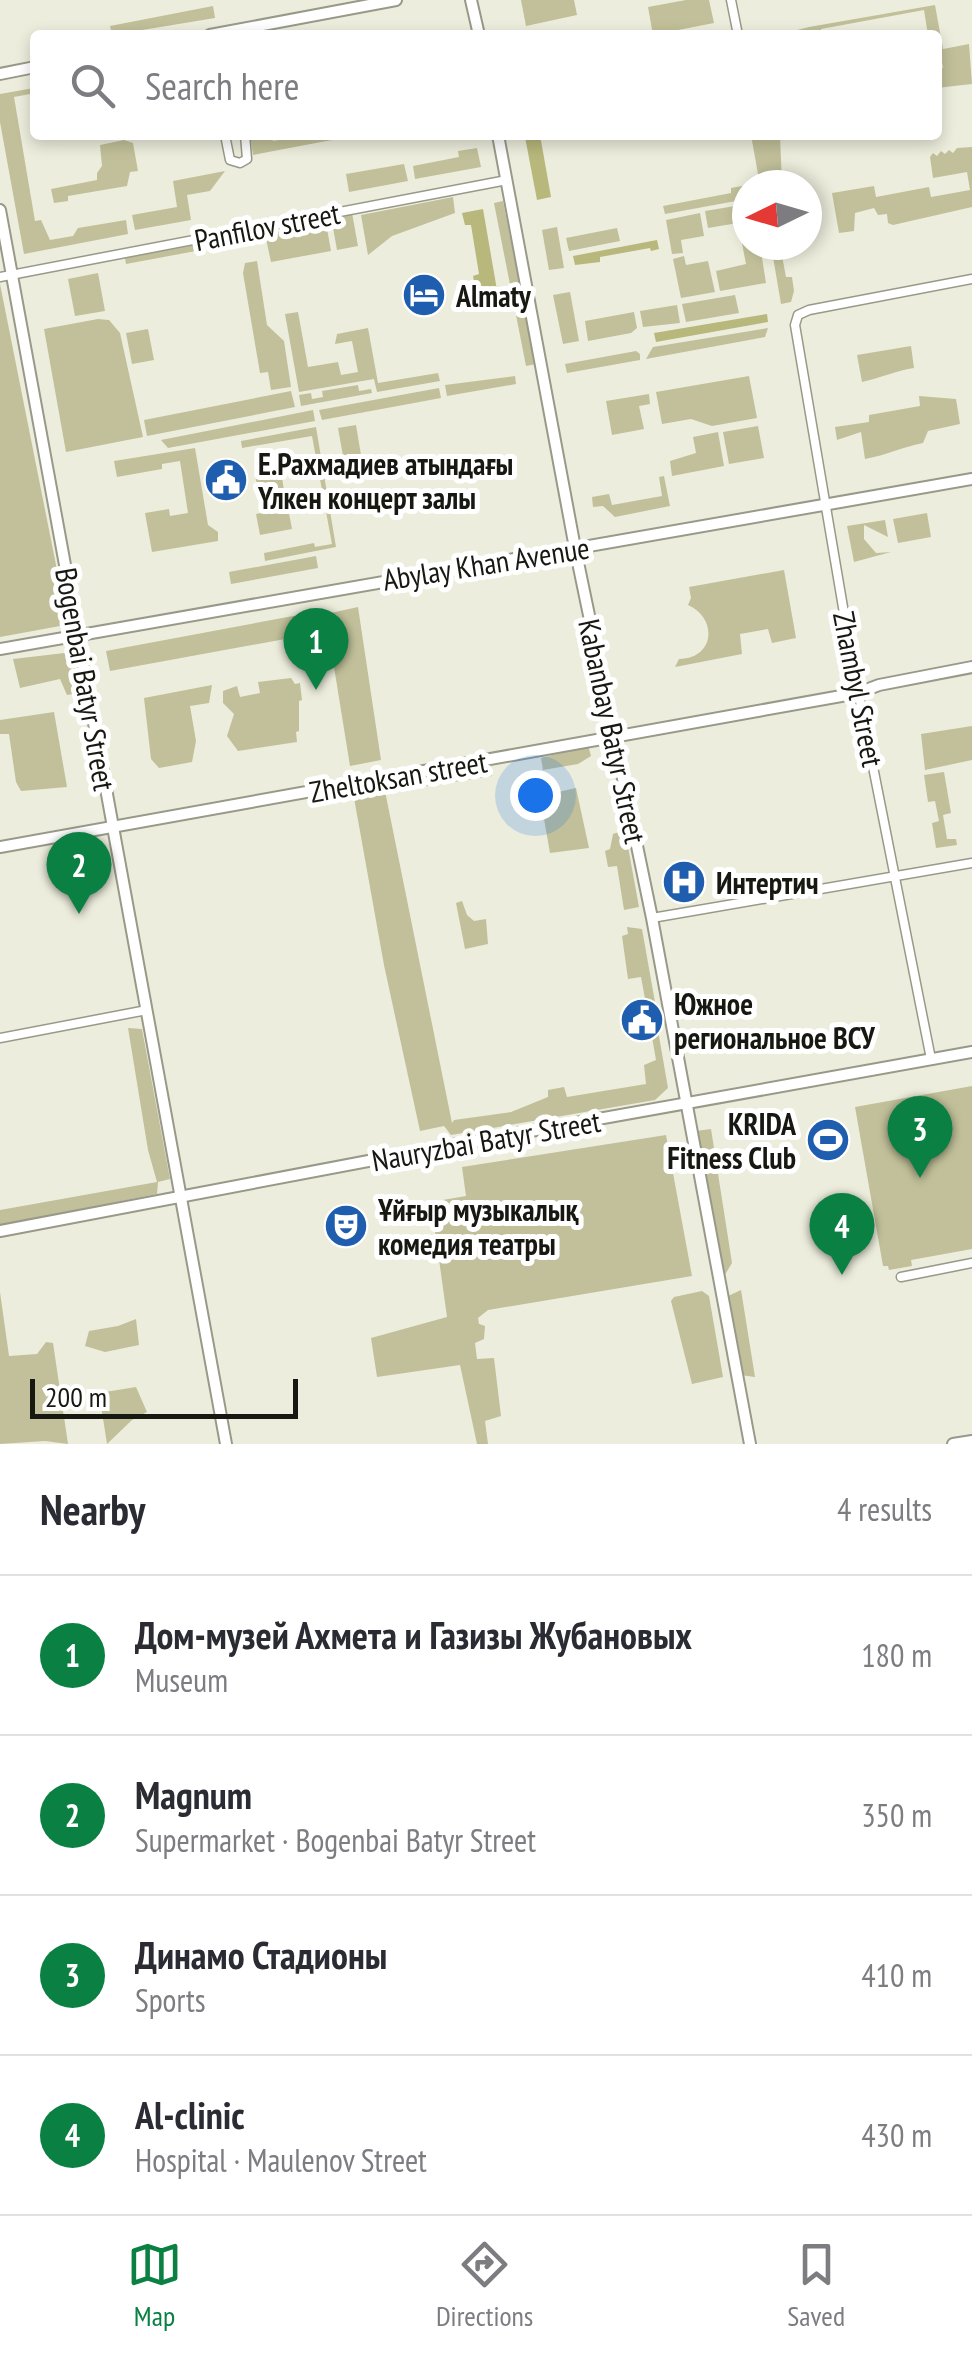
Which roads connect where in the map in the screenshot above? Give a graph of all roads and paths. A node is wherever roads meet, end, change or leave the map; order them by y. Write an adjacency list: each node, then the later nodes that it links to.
1 (396, 0): 4 (street)
2 (471, 0): 5 (street)
3 (731, 0): 6 (street)
4 (246, 30)
5 (478, 30)
6 (737, 30)
7 (30, 68): 8 (street)
8 (0, 74)
9 (226, 140): 10 (street)
10 (246, 140)
11 (499, 140): 12 (street, Kabanbay Batyr Street)
12 (507, 180): 14 (street, Panfilov street); 18 (street, Kabanbay Batyr Street)
13 (0, 210): 14 (street, Bogenbai Batyr Street)
14 (6, 276): 19 (street, Bogenbai Batyr Street)
15 (972, 280): 17 (street, Zhambyl Street)
16 (972, 479): 17 (street, Abylay Khan Avenue)
17 (824, 505): 18 (street, Abylay Khan Avenue); 22 (street, Zhambyl Street)
18 (575, 548): 19 (street, Abylay Khan Avenue); 23 (street, Kabanbay Batyr Street)
19 (78, 635): 20 (street, Abylay Khan Avenue); 24 (street, Bogenbai Batyr Street)
20 (0, 650)
21 (972, 667): 22 (street, Zheltoksan street)
22 (858, 693): 23 (street, Zheltoksan street); 27 (street, Zhambyl Street)
23 (614, 737): 24 (street, Zheltoksan street); 28 (street, Kabanbay Batyr Street)
24 (113, 827): 25 (street, Zheltoksan street); 29 (street, Bogenbai Batyr Street)
25 (0, 847)
26 (972, 863): 27 (street)
27 (896, 876): 28 (street); 32 (street, Zhambyl Street)
28 (652, 918): 33 (street, Kabanbay Batyr Street)
29 (147, 1010): 30 (street); 34 (street, Bogenbai Batyr Street)
30 (0, 1038)
31 (972, 1052): 32 (street, Nauryzbai Batyr Street)
32 (931, 1059): 33 (street, Nauryzbai Batyr Street)
33 (685, 1104): 34 (street, Nauryzbai Batyr Street); 40 (street, Kabanbay Batyr Street)
34 (181, 1197): 35 (street, Nauryzbai Batyr Street); 39 (street, Bogenbai Batyr Street)
35 (0, 1231)
36 (972, 1263): 37 (street)
37 (901, 1277)
38 (972, 1441): 41 (street)
39 (226, 1444)
40 (750, 1444)
41 (953, 1444)

